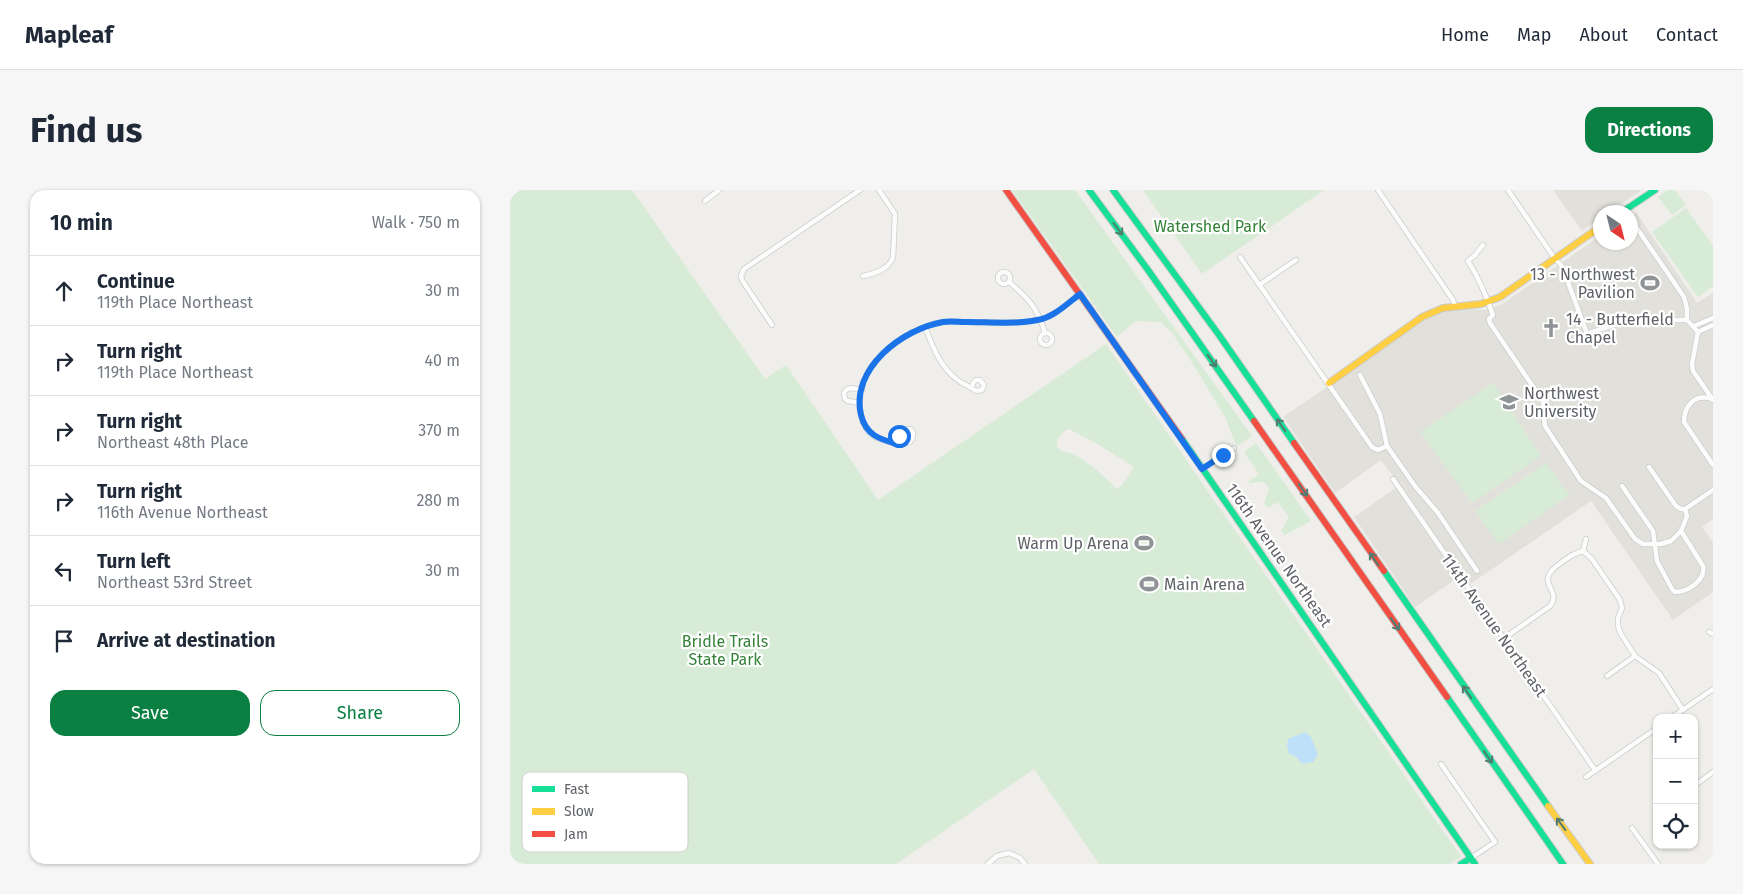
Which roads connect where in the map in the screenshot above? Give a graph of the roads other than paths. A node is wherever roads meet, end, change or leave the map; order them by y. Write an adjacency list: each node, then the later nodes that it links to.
1 (719, 190): 10 (street)
2 (860, 190): 27 (street)
3 (880, 190): 18 (street)
4 (1006, 190): 21 (main road, 116th Avenue Northeast)
5 (1089, 190): 72 (main road, one-way to 72)
6 (1113, 190): 73 (main road, one-way to 6)
7 (1378, 190): 23 (street)
8 (1508, 190): 16 (street)
9 (1655, 190): 11 (main road)
10 (705, 200)
11 (1635, 205)
12 (1638, 230): 26 (street)
13 (1593, 233): 16 (main road)
14 (1483, 245): 22 (street)
15 (1240, 257): 20 (street)
16 (1555, 259): 22 (main road); 26 (street)
17 (1296, 260): 20 (street)
18 (863, 276)
19 (1009, 282): 25 (street)
20 (1259, 285): 34 (street)
21 (1080, 294): 25 (street); 44 (main road, 116th Avenue Northeast)
22 (1488, 302): 23 (main road); 51 (street)
23 (1455, 306): 34 (main road)
24 (1713, 318): 29 (street)
25 (1041, 319): 30 (street); 32 (street)
26 (1687, 320): 29 (street)
27 (772, 325)
28 (1713, 325): 31 (street)
29 (1694, 326): 31 (street)
30 (925, 327): 35 (street); 36 (street)
31 (1698, 332): 37 (street)
32 (1045, 333)
33 (1360, 375): 40 (street)
34 (1328, 383): 40 (street)
35 (972, 387)
36 (862, 390): 38 (street); 38 (street)
37 (1713, 399): 42 (street)
38 (860, 403): 39 (street)
39 (897, 444)
40 (1387, 446): 53 (street)
41 (1234, 448): 44 (street)
42 (1713, 465)
43 (1649, 467): 48 (street)
44 (1202, 469): 67 (main road, 116th Avenue Northeast)
45 (1393, 479): 54 (street, 114th Avenue Northeast)
46 (1622, 486): 51 (street)
47 (1713, 490): 48 (street)
48 (1685, 509): 49 (street)
49 (1681, 531): 51 (street); 51 (street)
50 (1586, 539): 52 (street)
51 (1654, 545)
52 (1583, 551): 54 (street); 55 (street)
53 (1477, 571)
54 (1503, 638): 62 (street, 114th Avenue Northeast)
55 (1635, 656): 56 (street); 58 (street)
56 (1607, 676)
57 (1713, 689): 58 (street)
58 (1683, 710): 59 (street)
59 (1677, 714)
60 (1653, 731): 62 (street)
61 (1441, 764): 67 (street)
62 (1596, 770): 64 (street)
63 (1713, 772): 65 (street)
64 (1586, 777)
65 (1698, 783)
66 (1632, 828): 74 (street)
67 (1471, 858): 70 (main road); 71 (main road, 116th Avenue Northeast)
68 (988, 864): 69 (street)
69 (1024, 864)
70 (1461, 864)
71 (1475, 864)
72 (1564, 864)
73 (1590, 864)
74 (1658, 864)

